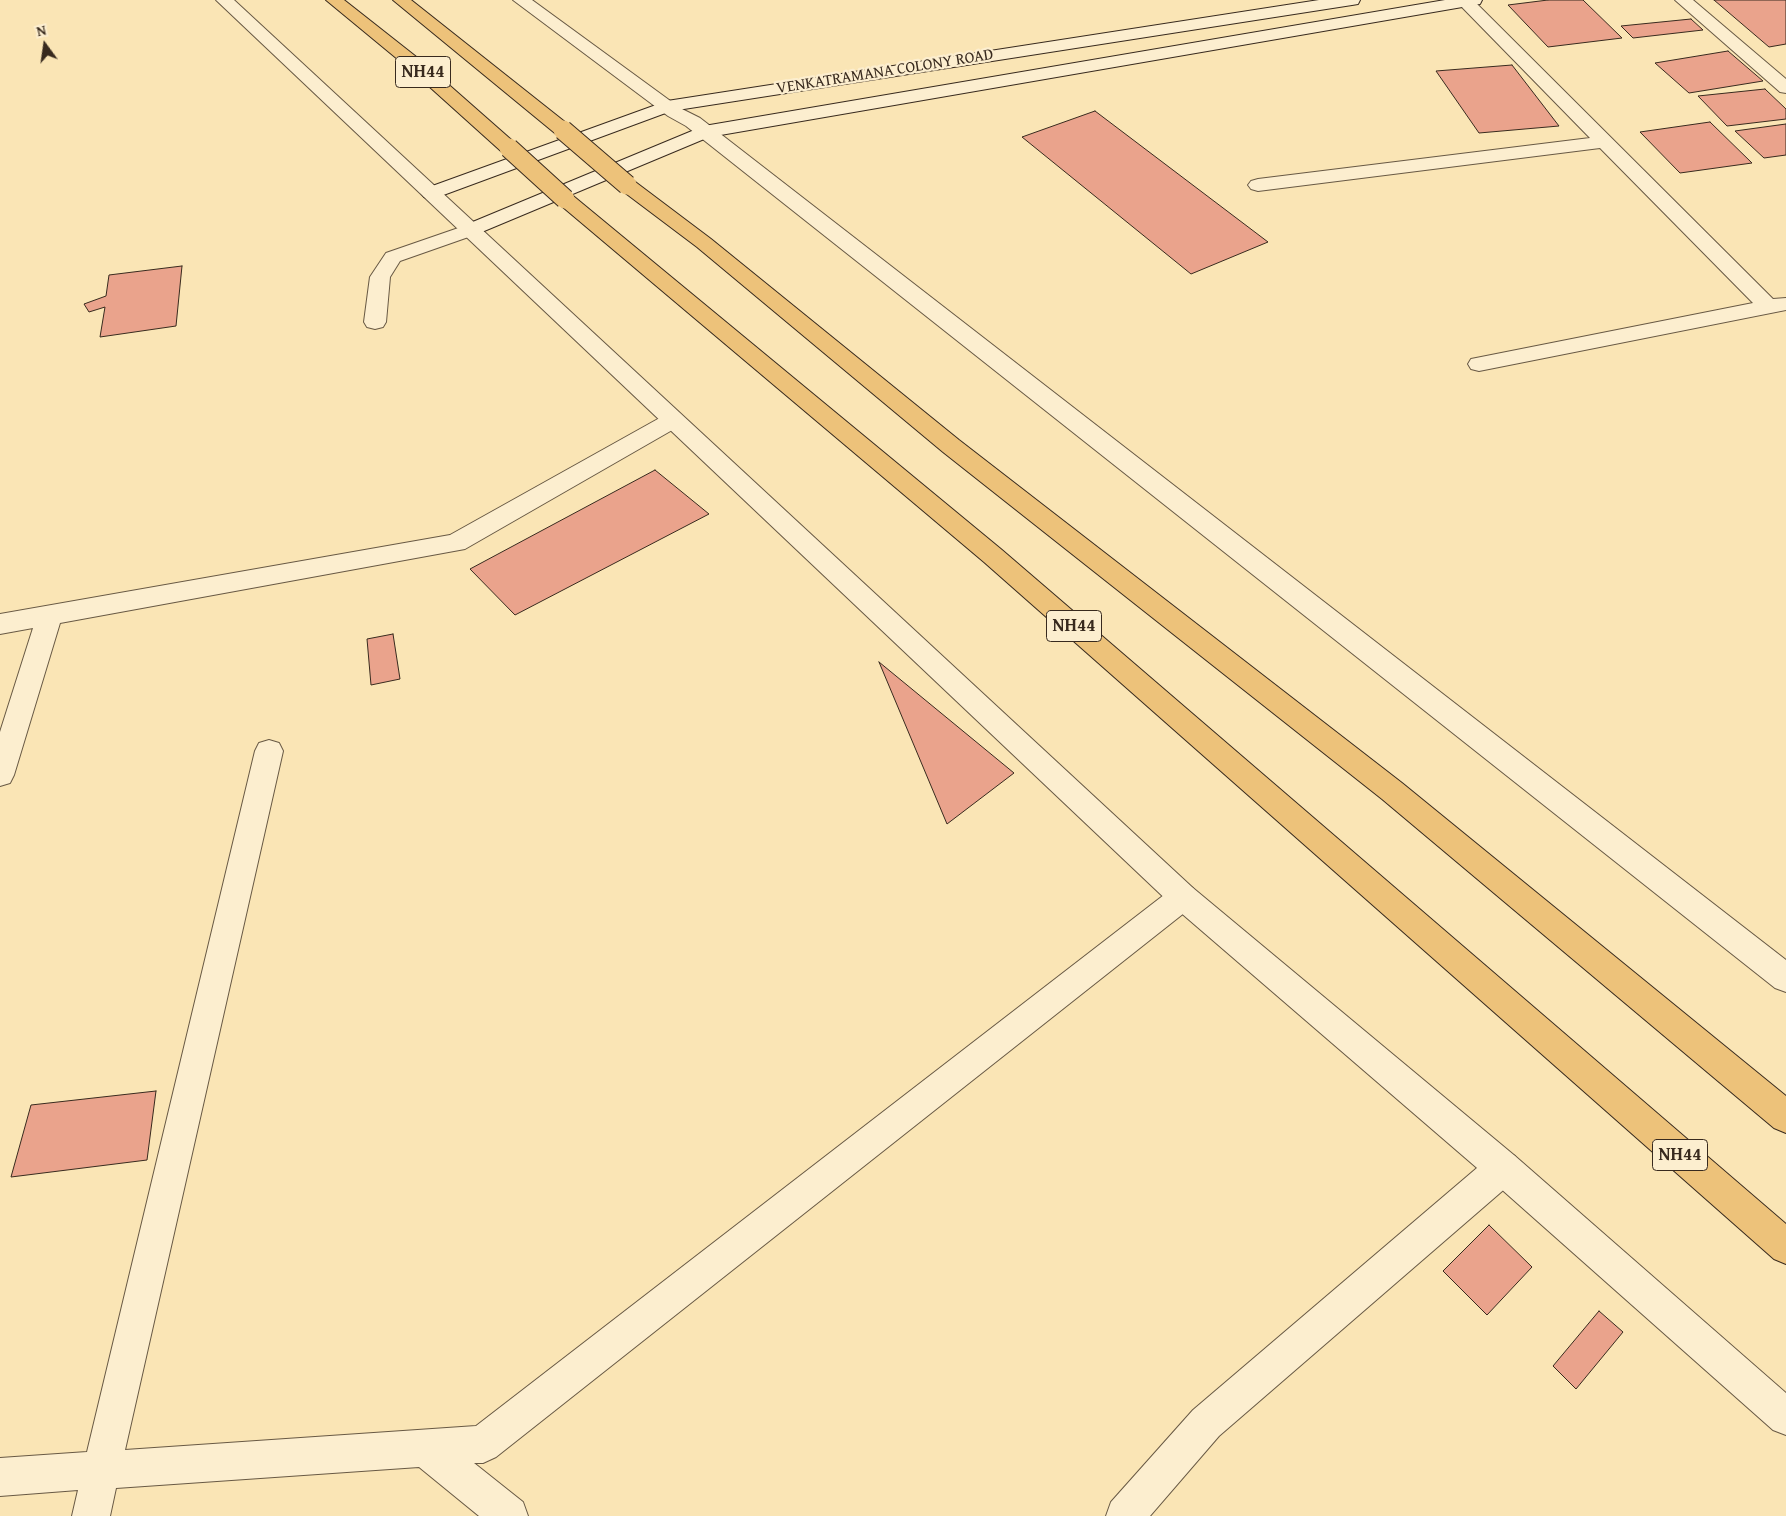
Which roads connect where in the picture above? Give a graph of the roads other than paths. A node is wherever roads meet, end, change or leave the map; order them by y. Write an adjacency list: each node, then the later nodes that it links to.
1 (224, 0): 13 (street)
2 (334, 0): 27 (highway, NH44, bridge)
3 (401, 0): 25 (highway, NH44, bridge)
4 (521, 0): 9 (street)
5 (1352, 0): 9 (street, VENKATRAMANA COLONY ROAD)
6 (1467, 0): 10 (street); 11 (street)
7 (1683, 0): 8 (street)
8 (1786, 88)
9 (667, 106): 10 (street); 13 (street, VENKATRAMANA COLONY ROAD)
10 (704, 132): 14 (street); 24 (street)
11 (1606, 142): 12 (street); 15 (street)
12 (1258, 185)
13 (431, 194): 14 (street)
14 (470, 230): 16 (street); 18 (street)
15 (1776, 304): 17 (street)
16 (375, 322)
17 (1479, 364)
18 (673, 420): 19 (street); 23 (street)
19 (50, 616): 20 (street); 22 (street)
20 (0, 624)
21 (268, 751): 30 (street)
22 (0, 775)
23 (1184, 897): 26 (street); 29 (street)
24 (1786, 978)
25 (1786, 1117)
26 (1503, 1168): 28 (street); 34 (street)
27 (1786, 1247)
28 (1786, 1417)
29 (425, 1448): 30 (street); 33 (street)
30 (101, 1470): 31 (street); 32 (street)
31 (0, 1476)
32 (91, 1516)
33 (510, 1516)
34 (1125, 1516)

